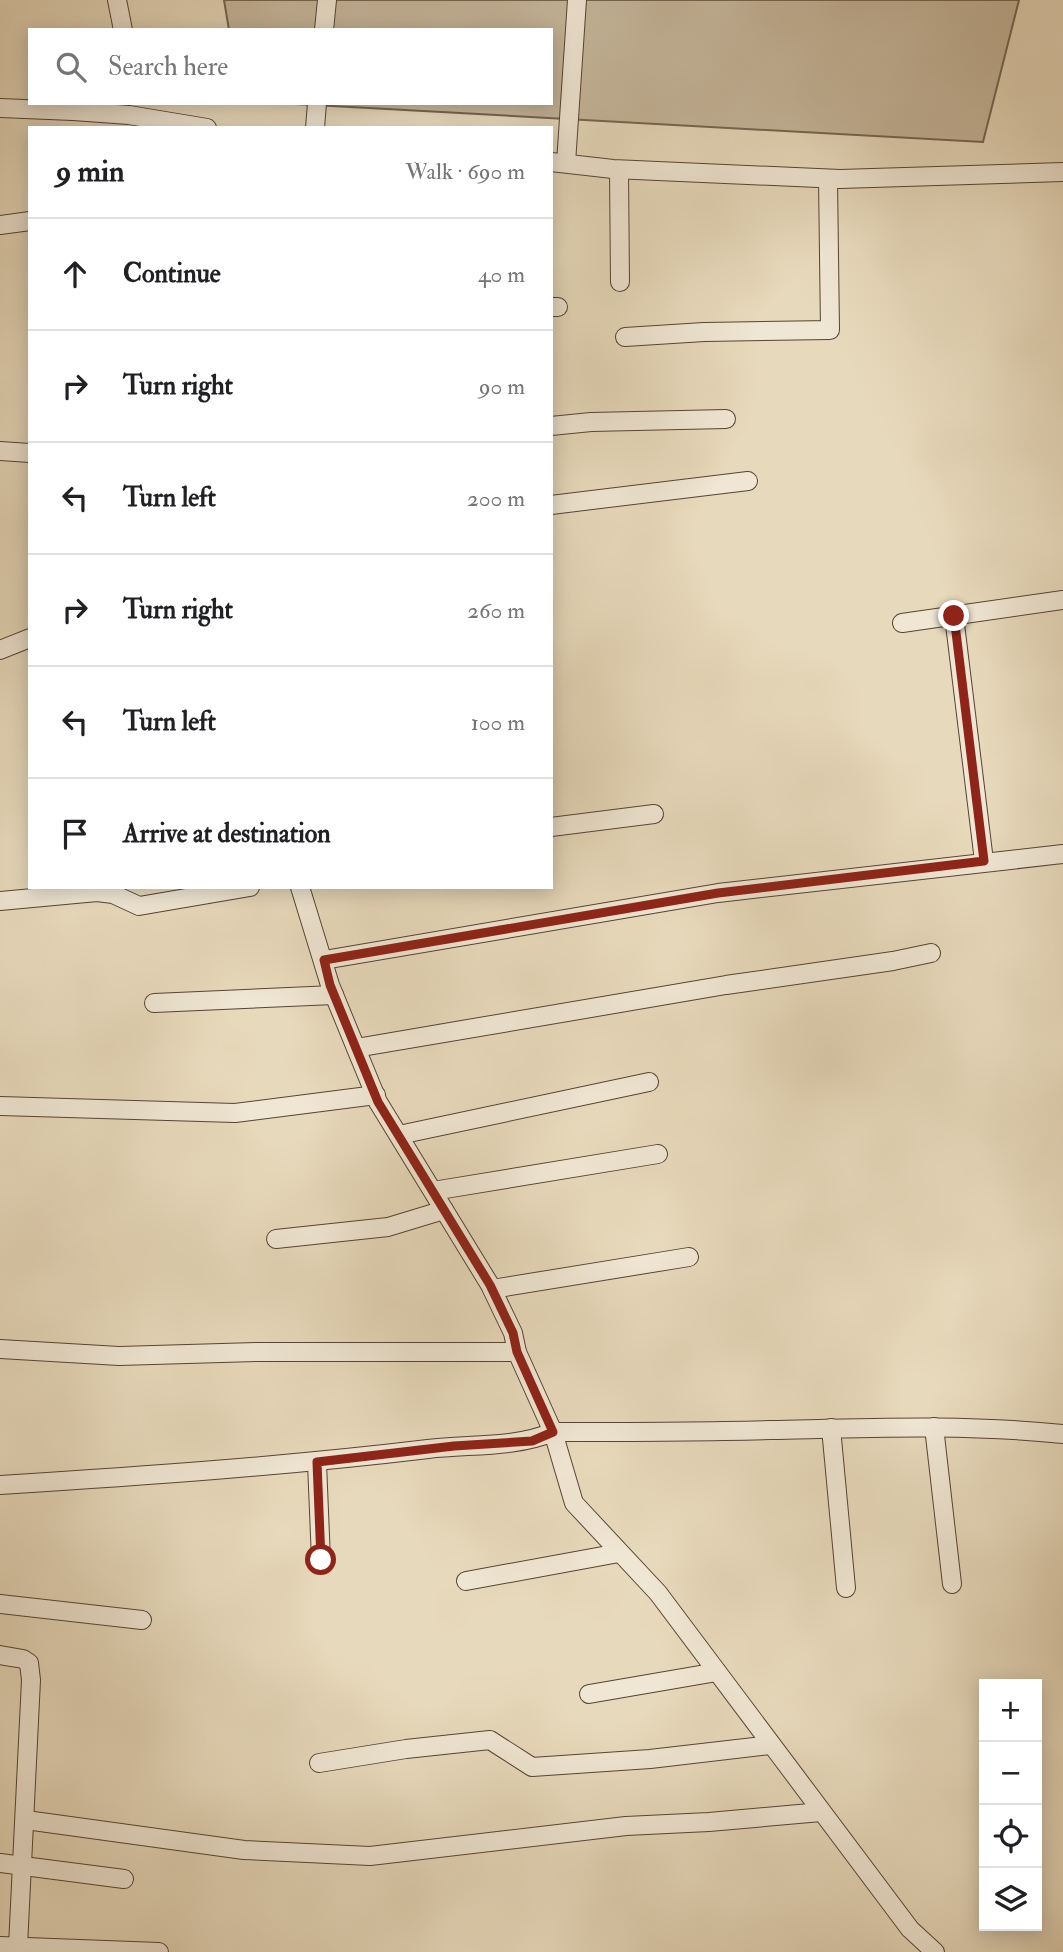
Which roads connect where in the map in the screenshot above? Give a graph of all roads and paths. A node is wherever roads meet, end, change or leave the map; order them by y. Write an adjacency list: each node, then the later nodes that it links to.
1 (117, 0): 4 (street)
2 (327, 0): 5 (street)
3 (577, 0): 11 (street)
4 (123, 28)
5 (324, 28)
6 (317, 105): 10 (street)
7 (0, 108): 8 (street)
8 (128, 115): 9 (street)
9 (195, 126)
10 (315, 126)
11 (558, 162): 12 (street)
12 (619, 170): 14 (street); 17 (street)
13 (1063, 172): 14 (street)
14 (828, 179): 18 (street)
15 (28, 221): 16 (street)
16 (0, 225)
17 (620, 282)
18 (625, 337)
19 (726, 419): 20 (street)
20 (553, 426)
21 (0, 451): 22 (street)
22 (28, 453)
23 (748, 481): 24 (street)
24 (553, 505)
25 (1063, 600): 26 (street)
26 (954, 616): 27 (street); 33 (street)
27 (902, 623)
28 (28, 639): 29 (street)
29 (0, 650)
30 (654, 814): 31 (street)
31 (553, 827)
32 (1063, 854): 33 (street)
33 (984, 861): 38 (street)
34 (238, 889): 36 (street)
35 (301, 889): 38 (street)
36 (0, 901)
37 (931, 953): 41 (street)
38 (324, 960): 39 (street)
39 (334, 995): 40 (street); 41 (street)
40 (154, 1003)
41 (356, 1048): 43 (street)
42 (649, 1082): 45 (street)
43 (376, 1095): 44 (street); 45 (street)
44 (0, 1106)
45 (399, 1135): 47 (street)
46 (657, 1154): 47 (street)
47 (433, 1191): 48 (street)
48 (444, 1210): 49 (street); 51 (street)
49 (276, 1239)
50 (689, 1257): 51 (street)
51 (492, 1289): 53 (street)
52 (0, 1349): 53 (street)
53 (517, 1352): 56 (street)
54 (934, 1427): 55 (street); 57 (street); 63 (street)
55 (831, 1428): 56 (street); 64 (street)
56 (553, 1432): 58 (street); 60 (street)
57 (1063, 1434)
58 (317, 1462): 59 (street); 61 (street)
59 (0, 1485)
60 (619, 1553): 62 (street); 68 (street)
61 (321, 1560)
62 (466, 1581)
63 (952, 1584)
64 (846, 1588)
65 (0, 1604): 66 (street)
66 (142, 1620)
67 (0, 1655): 73 (street)
68 (717, 1672): 69 (street); 70 (street)
69 (589, 1694)
70 (770, 1745): 71 (street); 72 (street)
71 (319, 1763)
72 (821, 1812): 73 (street); 80 (street)
73 (26, 1820): 75 (street)
74 (0, 1864): 75 (street)
75 (23, 1867): 76 (street); 77 (street)
76 (124, 1879)
77 (9, 1946): 78 (street)
78 (43, 1950): 79 (street)
79 (159, 1952)
80 (935, 1952)

